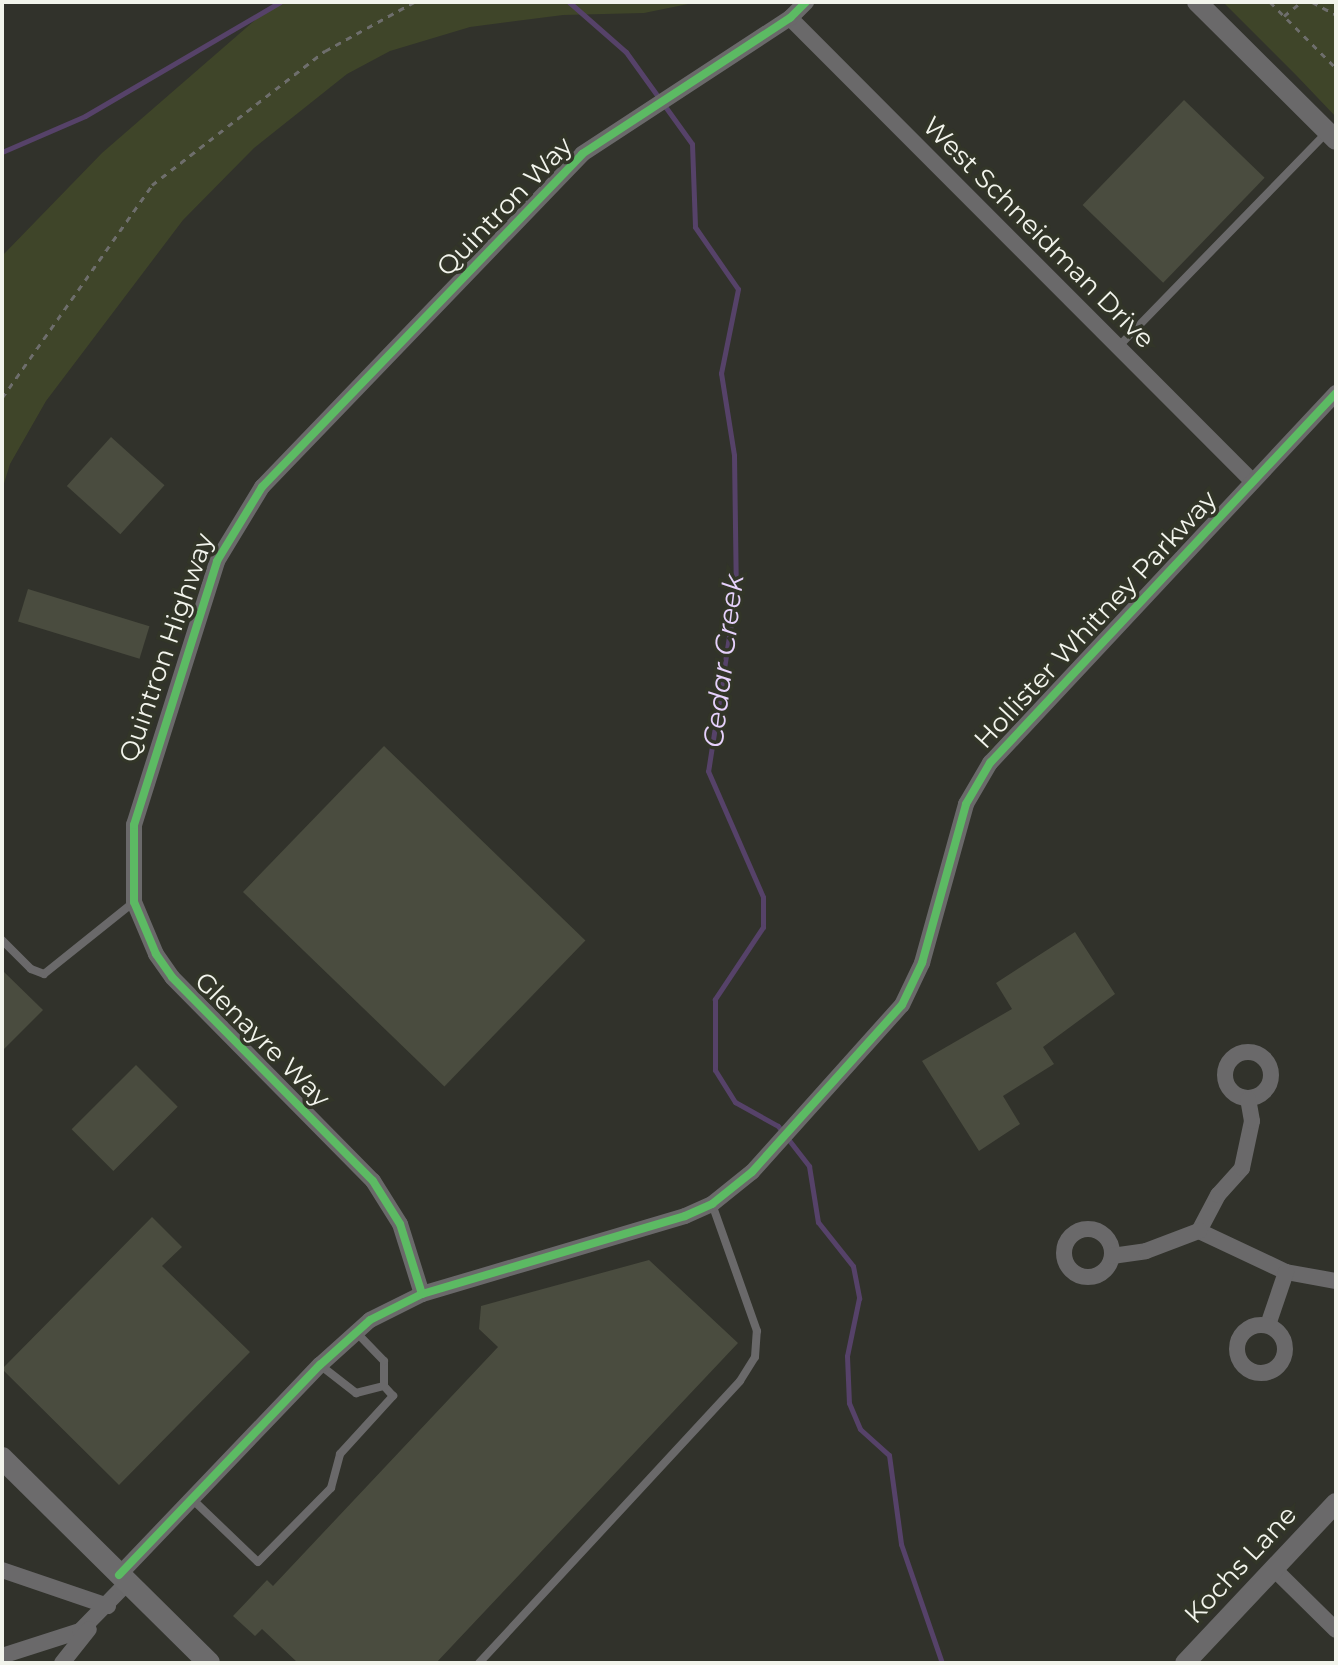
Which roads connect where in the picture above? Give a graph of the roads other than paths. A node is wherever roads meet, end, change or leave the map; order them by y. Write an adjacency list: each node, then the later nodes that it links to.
1 (806, 2): 3 (street, Quintron Way)
2 (1197, 2): 4 (street)
3 (790, 18): 5 (street, West Schneidman Drive); 7 (street, Quintron Way)
4 (1332, 136): 5 (lane)
5 (1118, 347): 8 (street, West Schneidman Drive)
6 (1336, 393): 8 (street, Hollister Whitney Parkway)
7 (268, 481): 9 (street, Quintron Highway)
8 (1252, 481): 13 (street, Hollister Whitney Parkway)
9 (144, 793): 10 (street, Glenayre Way)
10 (134, 902): 11 (lane); 18 (street, Glenayre Way)
11 (2, 940)
12 (1248, 1099): 14 (street)
13 (712, 1204): 18 (street, Hollister Whitney Parkway); 34 (lane)
14 (1199, 1231): 15 (street); 16 (street)
15 (1112, 1256)
16 (1286, 1272): 17 (street); 19 (street)
17 (1336, 1281)
18 (422, 1294): 20 (street, Hollister Whitney Parkway)
19 (1268, 1325)
20 (356, 1331): 21 (street, Hollister Whitney Parkway); 22 (lane)
21 (320, 1365): 22 (lane); 24 (street, Hollister Whitney Parkway)
22 (384, 1386): 24 (lane)
23 (2, 1458): 28 (main road)
24 (192, 1499): 28 (street, Hollister Whitney Parkway)
25 (1336, 1503): 26 (street, Kochs Lane)
26 (1273, 1568): 30 (street); 35 (street, Kochs Lane)
27 (2, 1570): 29 (street)
28 (123, 1579): 29 (street, Hollister Whitney Parkway); 33 (main road)
29 (108, 1606): 31 (street); 32 (street)
30 (1336, 1630)
31 (2, 1656)
32 (62, 1663)
33 (209, 1663)
34 (479, 1663)
35 (1185, 1663)

